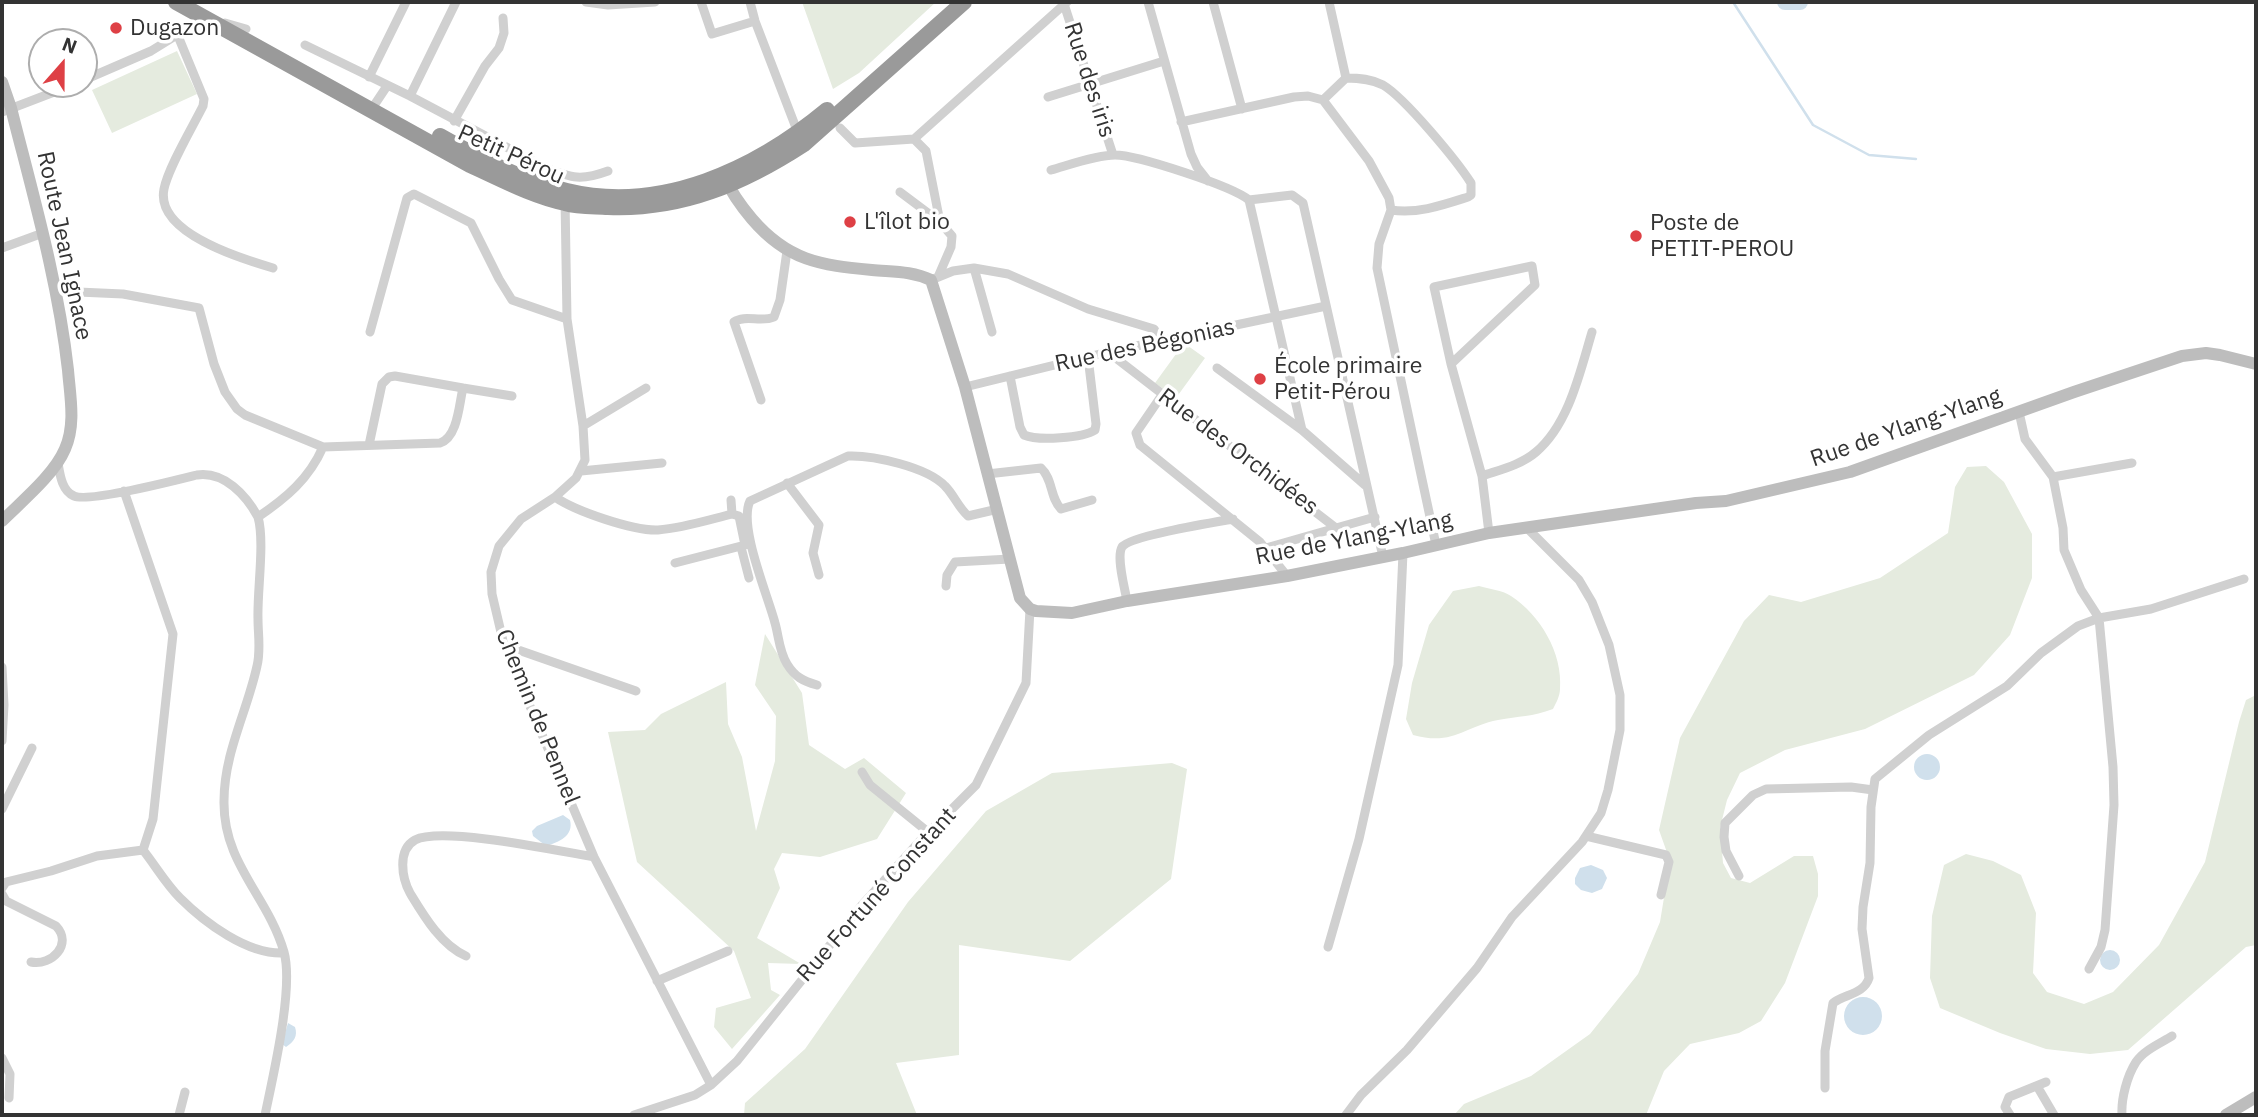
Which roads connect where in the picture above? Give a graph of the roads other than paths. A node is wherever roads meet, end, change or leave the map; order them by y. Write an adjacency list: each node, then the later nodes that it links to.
1 (176, 2): 14 (highway, Petit Pérou)
2 (406, 2): 21 (street)
3 (456, 2): 26 (street)
4 (586, 2): 5 (street)
5 (655, 2)
6 (701, 2): 16 (street)
7 (750, 2): 16 (street)
8 (948, 2): 36 (highway, Petit Pérou)
9 (964, 2): 36 (highway, Petit Pérou)
10 (1148, 2): 19 (street)
11 (1213, 2): 31 (street)
12 (1329, 2): 22 (street)
13 (1066, 3): 24 (street, Rue des iris); 37 (street)
14 (203, 9): 17 (street); 30 (highway, Petit Pérou); 30 (highway, Petit Pérou)
15 (503, 18): 33 (street)
16 (755, 21): 36 (street)
17 (178, 36): 20 (street); 51 (street)
18 (305, 46): 21 (street)
19 (1164, 61): 24 (street); 34 (street)
20 (98, 74)
21 (369, 77): 25 (street)
22 (1346, 78): 29 (street); 46 (street)
23 (2, 82): 32 (street, Route Jean Ignace)
24 (1090, 84): 27 (street); 38 (street, Rue des iris)
25 (387, 86): 26 (street); 30 (street)
26 (410, 96): 33 (street)
27 (1048, 97)
28 (38, 98): 32 (street)
29 (1323, 100): 31 (street); 46 (street)
30 (373, 105): 44 (highway, Petit Pérou)
31 (1242, 109): 34 (street)
32 (6, 110): 48 (street, Route Jean Ignace)
33 (454, 121): 40 (street)
34 (1181, 122): 42 (street)
35 (840, 128): 37 (street)
36 (802, 139): 41 (highway, Petit Pérou)
37 (914, 139): 47 (street)
38 (1114, 155): 39 (street); 42 (street)
39 (1051, 170)
40 (608, 171)
41 (726, 181): 44 (highway, Petit Pérou); 50 (street)
42 (1209, 182): 45 (street)
43 (900, 192): 47 (street)
44 (565, 197): 57 (street)
45 (1249, 200): 55 (street); 56 (street)
46 (1391, 210): 101 (street)
47 (940, 222): 53 (street)
48 (43, 233): 49 (street); 54 (street, Route Jean Ignace)
49 (2, 248)
50 (787, 251): 53 (street); 73 (street)
51 (273, 268)
52 (974, 268): 53 (street); 59 (street); 61 (street)
53 (934, 279): 68 (street)
54 (57, 291): 78 (street); 79 (street, Route Jean Ignace)
55 (1326, 306): 56 (street, Rue des Bégonias); 87 (street)
56 (1275, 317): 61 (street, Rue des Bégonias); 76 (street)
57 (567, 319): 58 (street); 75 (street)
58 (370, 332)
59 (992, 332)
60 (1592, 332): 84 (street)
61 (1162, 341): 62 (street, Rue des Bégonias)
62 (1108, 352): 63 (street, Rue des Bégonias); 71 (street, Rue des Orchidées)
63 (1088, 357): 67 (street, Rue des Bégonias); 67 (street)
64 (1451, 364): 64 (street); 84 (street)
65 (2256, 364): 74 (street, Rue de Ylang-Ylang)
66 (1217, 368): 76 (street)
67 (1010, 376): 68 (street, Rue des Bégonias)
68 (965, 387): 83 (street)
69 (463, 388): 72 (street); 77 (street); 77 (street)
70 (646, 388): 75 (street)
71 (1162, 395): 96 (street); 99 (street, Rue des Orchidées)
72 (512, 396)
73 (761, 400)
74 (2020, 412): 85 (street); 98 (street, Rue de Ylang-Ylang)
75 (583, 426): 82 (street)
76 (1302, 430): 87 (street)
77 (369, 445): 78 (street)
78 (323, 447): 94 (street)
79 (58, 463): 88 (street); 97 (street, Route Jean Ignace)
80 (662, 463): 82 (street)
81 (2132, 463): 85 (street)
82 (581, 471): 89 (street, Chemin de Pennel)
83 (987, 474): 91 (street); 92 (street)
84 (1482, 476): 100 (street)
85 (2053, 477): 115 (street)
86 (788, 483): 92 (street); 108 (street); 118 (street)
87 (1365, 485): 95 (street)
88 (124, 491): 94 (street); 127 (street)
89 (555, 497): 93 (street); 116 (street, Chemin de Pennel)
90 (731, 500): 93 (street)
91 (1092, 500)
92 (998, 509): 106 (street)
93 (732, 514): 102 (street)
94 (258, 517): 135 (street)
95 (1375, 517): 99 (street, Rue des Orchidées); 105 (street)
96 (1233, 519): 103 (street); 113 (street)
97 (2, 521)
98 (1525, 527): 100 (street, Rue de Ylang-Ylang); 126 (street)
99 (1336, 528): 103 (street)
100 (1489, 533): 101 (street, Rue de Ylang-Ylang)
101 (1436, 545): 104 (street, Rue de Ylang-Ylang)
102 (741, 547): 107 (street); 110 (street)
103 (1266, 548): 109 (street)
104 (1403, 553): 105 (street, Rue de Ylang-Ylang); 133 (street)
105 (1383, 557): 109 (street, Rue de Ylang-Ylang)
106 (1010, 559): 112 (street); 114 (street)
107 (675, 563)
108 (819, 575)
109 (1287, 576): 113 (street, Rue de Ylang-Ylang)
110 (749, 578)
111 (2244, 579): 115 (street)
112 (946, 586)
113 (1127, 601): 114 (street, Rue de Ylang-Ylang)
114 (1030, 609): 125 (street, Rue Fortuné Constant)
115 (2099, 618): 123 (street); 138 (street)
116 (504, 645): 119 (street); 128 (street, Chemin de Pennel)
117 (2, 667): 120 (street)
118 (817, 685)
119 (636, 691)
120 (2, 741)
121 (32, 748): 124 (street)
122 (862, 772): 125 (street)
123 (1873, 790): 129 (street); 143 (street)
124 (2, 808)
125 (928, 832): 142 (street, Rue Fortuné Constant)
126 (1586, 836): 132 (street); 150 (street)
127 (143, 850): 130 (street); 135 (street)
128 (594, 856): 136 (street); 139 (street, Chemin de Pennel)
129 (1739, 876)
130 (2, 888)
131 (2, 894): 137 (street)
132 (1661, 895)
133 (1328, 947)
134 (728, 951): 139 (street)
135 (284, 953): 148 (street)
136 (466, 956)
137 (31, 962)
138 (2090, 969)
139 (657, 981): 142 (street, Chemin de Pennel)
140 (2172, 1036): 153 (street)
141 (2, 1058): 146 (street)
142 (711, 1085): 149 (street, Rue Fortuné Constant)
143 (1825, 1088)
144 (185, 1091): 147 (street)
145 (2256, 1097): 154 (street)
146 (9, 1098)
147 (179, 1115)
148 (265, 1115)
149 (634, 1115)
150 (1346, 1115)
151 (2010, 1115): 152 (street)
152 (2054, 1115)
153 (2122, 1115)
154 (2226, 1115)

